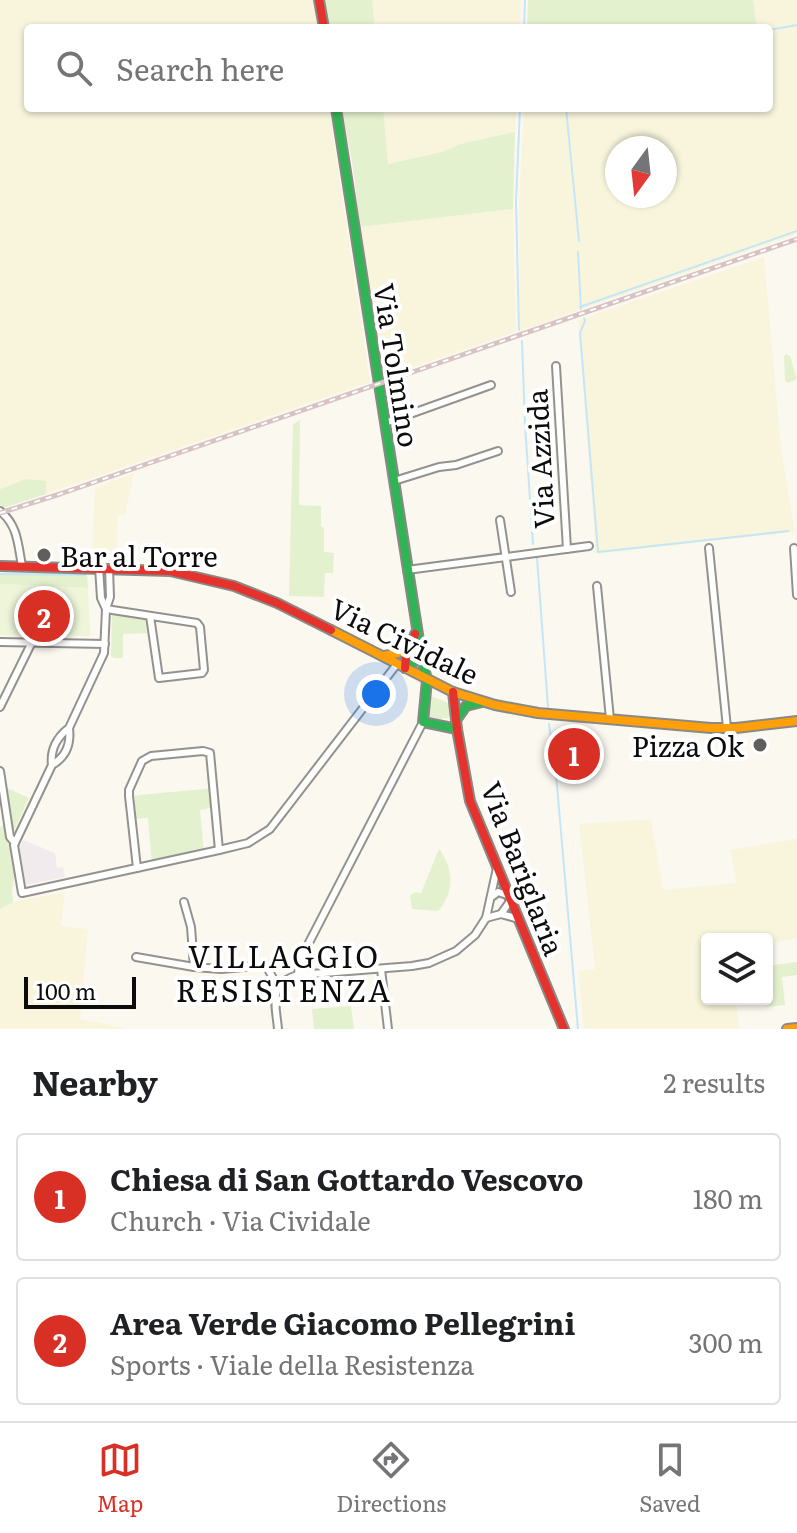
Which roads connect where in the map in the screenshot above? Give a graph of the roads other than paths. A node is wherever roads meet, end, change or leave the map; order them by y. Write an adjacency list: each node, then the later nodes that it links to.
1 (319, 0): 2 (street)
2 (323, 24)
3 (337, 112): 6 (street, Via Tolmino)
4 (556, 366): 14 (street, Via Azzida)
5 (491, 385): 6 (street)
6 (385, 423): 8 (street, Via Tolmino)
7 (498, 451): 8 (street)
8 (394, 481): 20 (street, Via Tolmino)
9 (0, 511): 17 (street)
10 (500, 520): 15 (street)
11 (589, 546): 14 (street)
12 (709, 548): 41 (street)
13 (794, 548): 23 (street)
14 (567, 549): 15 (street)
15 (506, 557): 20 (street); 22 (street)
16 (0, 566): 17 (street, Via Cividale)
17 (22, 566): 18 (street, Via Cividale)
18 (99, 567): 19 (street, Via Cividale); 24 (street)
19 (109, 568): 24 (street); 30 (street, Via Cividale)
20 (407, 570): 29 (street, Via Tolmino)
21 (597, 586): 36 (street)
22 (511, 592)
23 (797, 595)
24 (106, 609): 25 (street); 28 (street)
25 (150, 616): 25 (street)
26 (0, 642): 27 (street)
27 (32, 642): 28 (street); 35 (street)
28 (105, 644): 40 (street)
29 (416, 644): 30 (street); 31 (street, Via Tolmino); 32 (street, Via Tolmino)
30 (384, 656): 31 (street, Via Cividale)
31 (401, 666): 32 (street, Via Cividale); 45 (street)
32 (427, 680): 33 (street, Via Cividale); 38 (street, Via Tolmino)
33 (453, 692): 34 (street, Via Cividale); 39 (street, Via Bariglaria)
34 (483, 702): 36 (street, Via Cividale); 39 (street)
35 (0, 707)
36 (610, 719): 41 (street, Via Cividale)
37 (797, 721): 41 (street, Via Cividale)
38 (423, 722): 39 (street); 55 (street)
39 (456, 725): 47 (street, Via Bariglaria)
40 (69, 728): 42 (street); 42 (street)
41 (727, 728)
42 (52, 765): 44 (street)
43 (0, 771): 44 (street)
44 (15, 843): 46 (street)
45 (219, 850): 46 (street); 46 (street)
46 (137, 868)
47 (497, 868): 48 (street); 49 (street, Via Bariglaria)
48 (491, 898): 49 (street); 52 (street)
49 (511, 900): 51 (street); 53 (street, Via Bariglaria)
50 (184, 902): 57 (street)
51 (501, 914): 52 (street); 53 (street)
52 (486, 918): 58 (street)
53 (519, 919): 64 (street, Via Bariglaria)
54 (136, 957): 57 (street)
55 (299, 962): 56 (street); 59 (street)
56 (266, 965): 57 (street); 60 (street)
57 (194, 967)
58 (381, 969): 59 (street); 63 (street)
59 (298, 975): 60 (street)
60 (278, 988): 62 (street)
61 (797, 1028): 65 (street)
62 (278, 1029)
63 (388, 1029)
64 (564, 1029)
65 (787, 1029)

